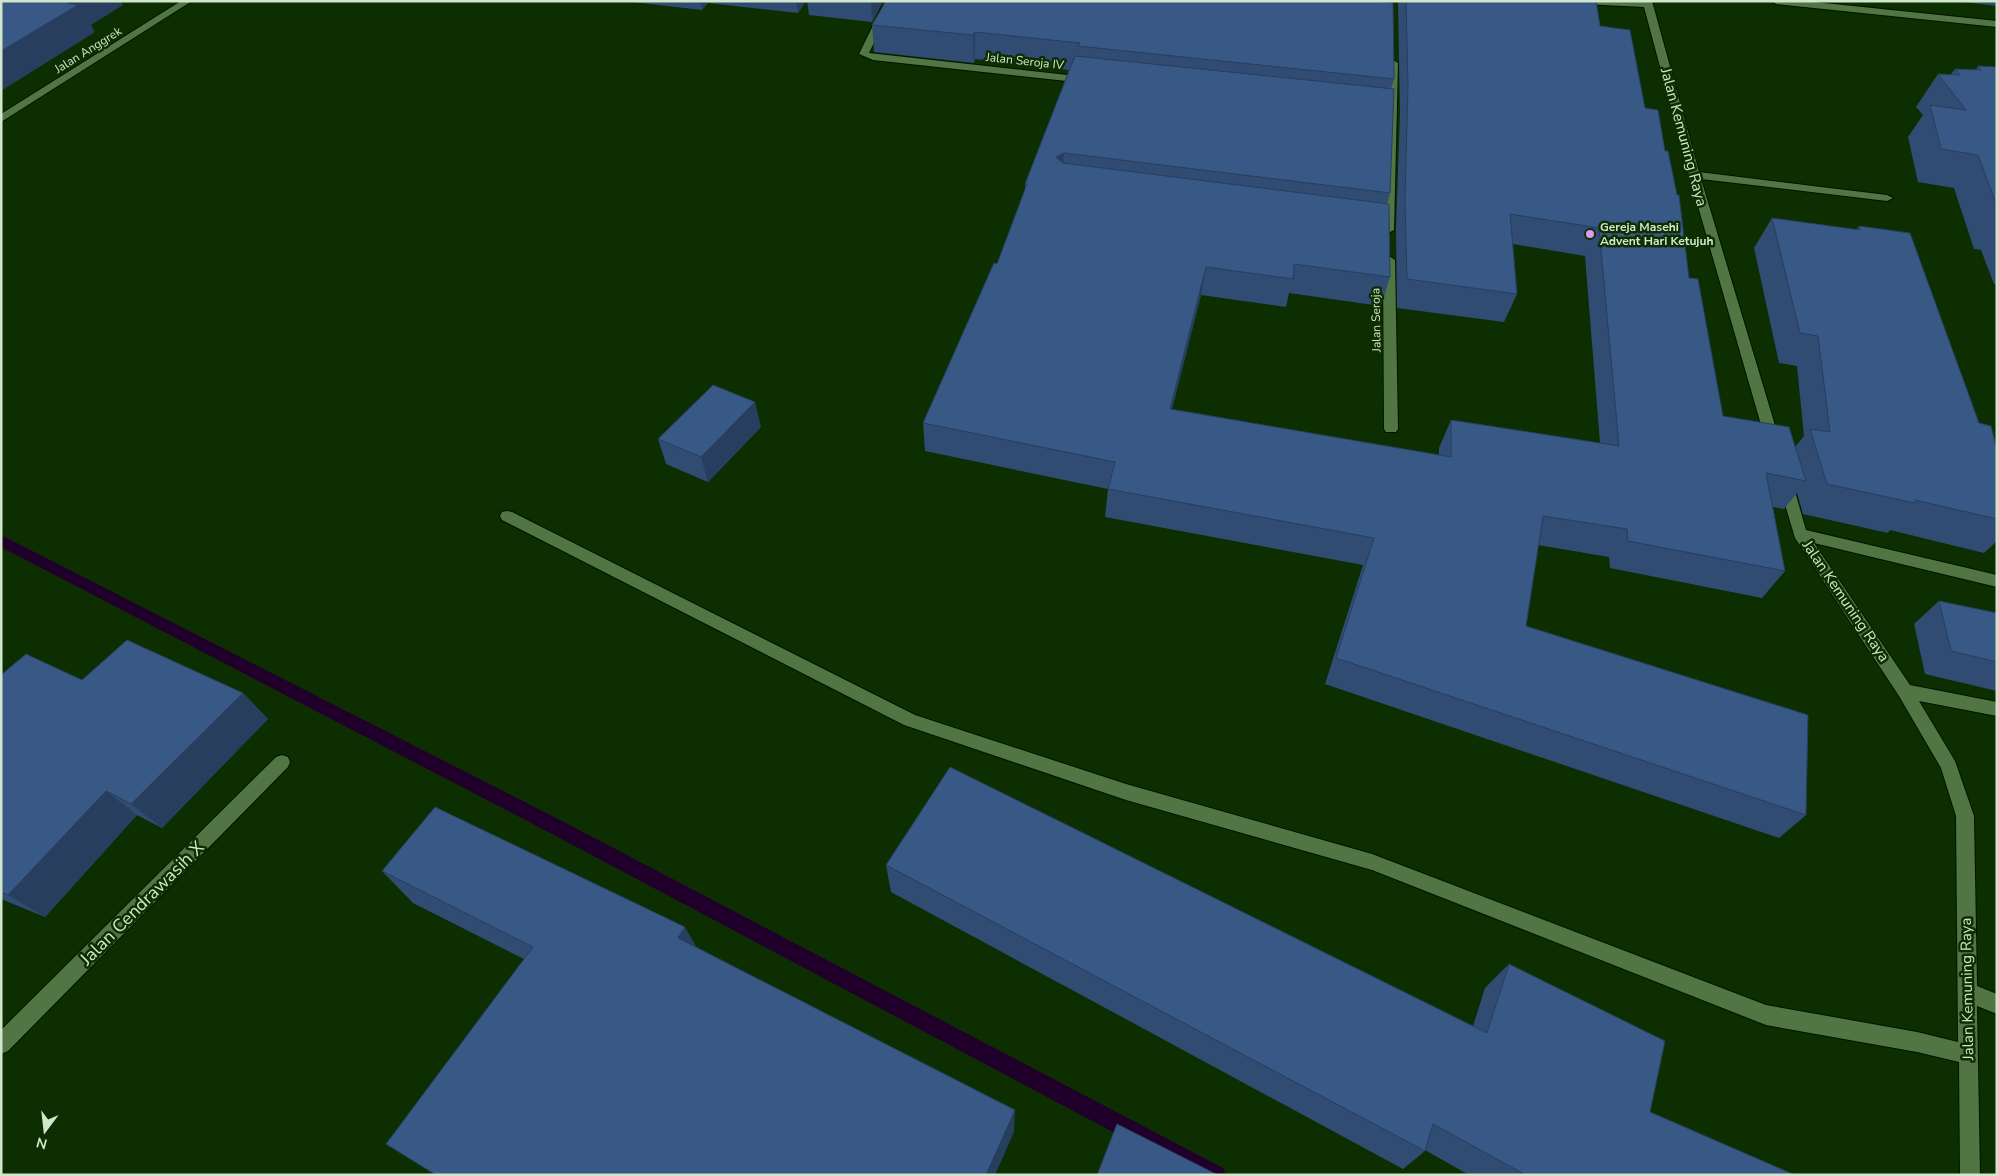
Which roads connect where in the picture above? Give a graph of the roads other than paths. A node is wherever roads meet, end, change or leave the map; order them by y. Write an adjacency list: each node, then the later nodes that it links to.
1 (188, 1): 9 (street, Jalan Anggrek)
2 (890, 1): 8 (street, Jalan Seroja IV)
3 (1582, 1): 5 (street)
4 (1776, 1): 6 (street)
5 (1647, 3): 10 (street, Jalan Kemuning Raya)
6 (1997, 24)
7 (1393, 55): 12 (street, Jalan Seroja)
8 (1099, 81)
9 (1, 119)
10 (1694, 176): 11 (street); 14 (street, Jalan Kemuning Raya)
11 (1887, 198)
12 (1391, 429)
13 (507, 516): 22 (street)
14 (1800, 534): 15 (street); 16 (street, Jalan Kemuning Raya)
15 (1997, 581)
16 (1905, 691): 17 (street); 19 (street, Jalan Kemuning Raya)
17 (1997, 709)
18 (282, 762): 21 (street, Jalan Cendrawasih X)
19 (1967, 992): 20 (street); 22 (street, Jalan Kemuning Raya)
20 (1997, 1004)
21 (1, 1044)
22 (1968, 1054): 23 (street, Jalan Kemuning Raya)
23 (1970, 1175)

